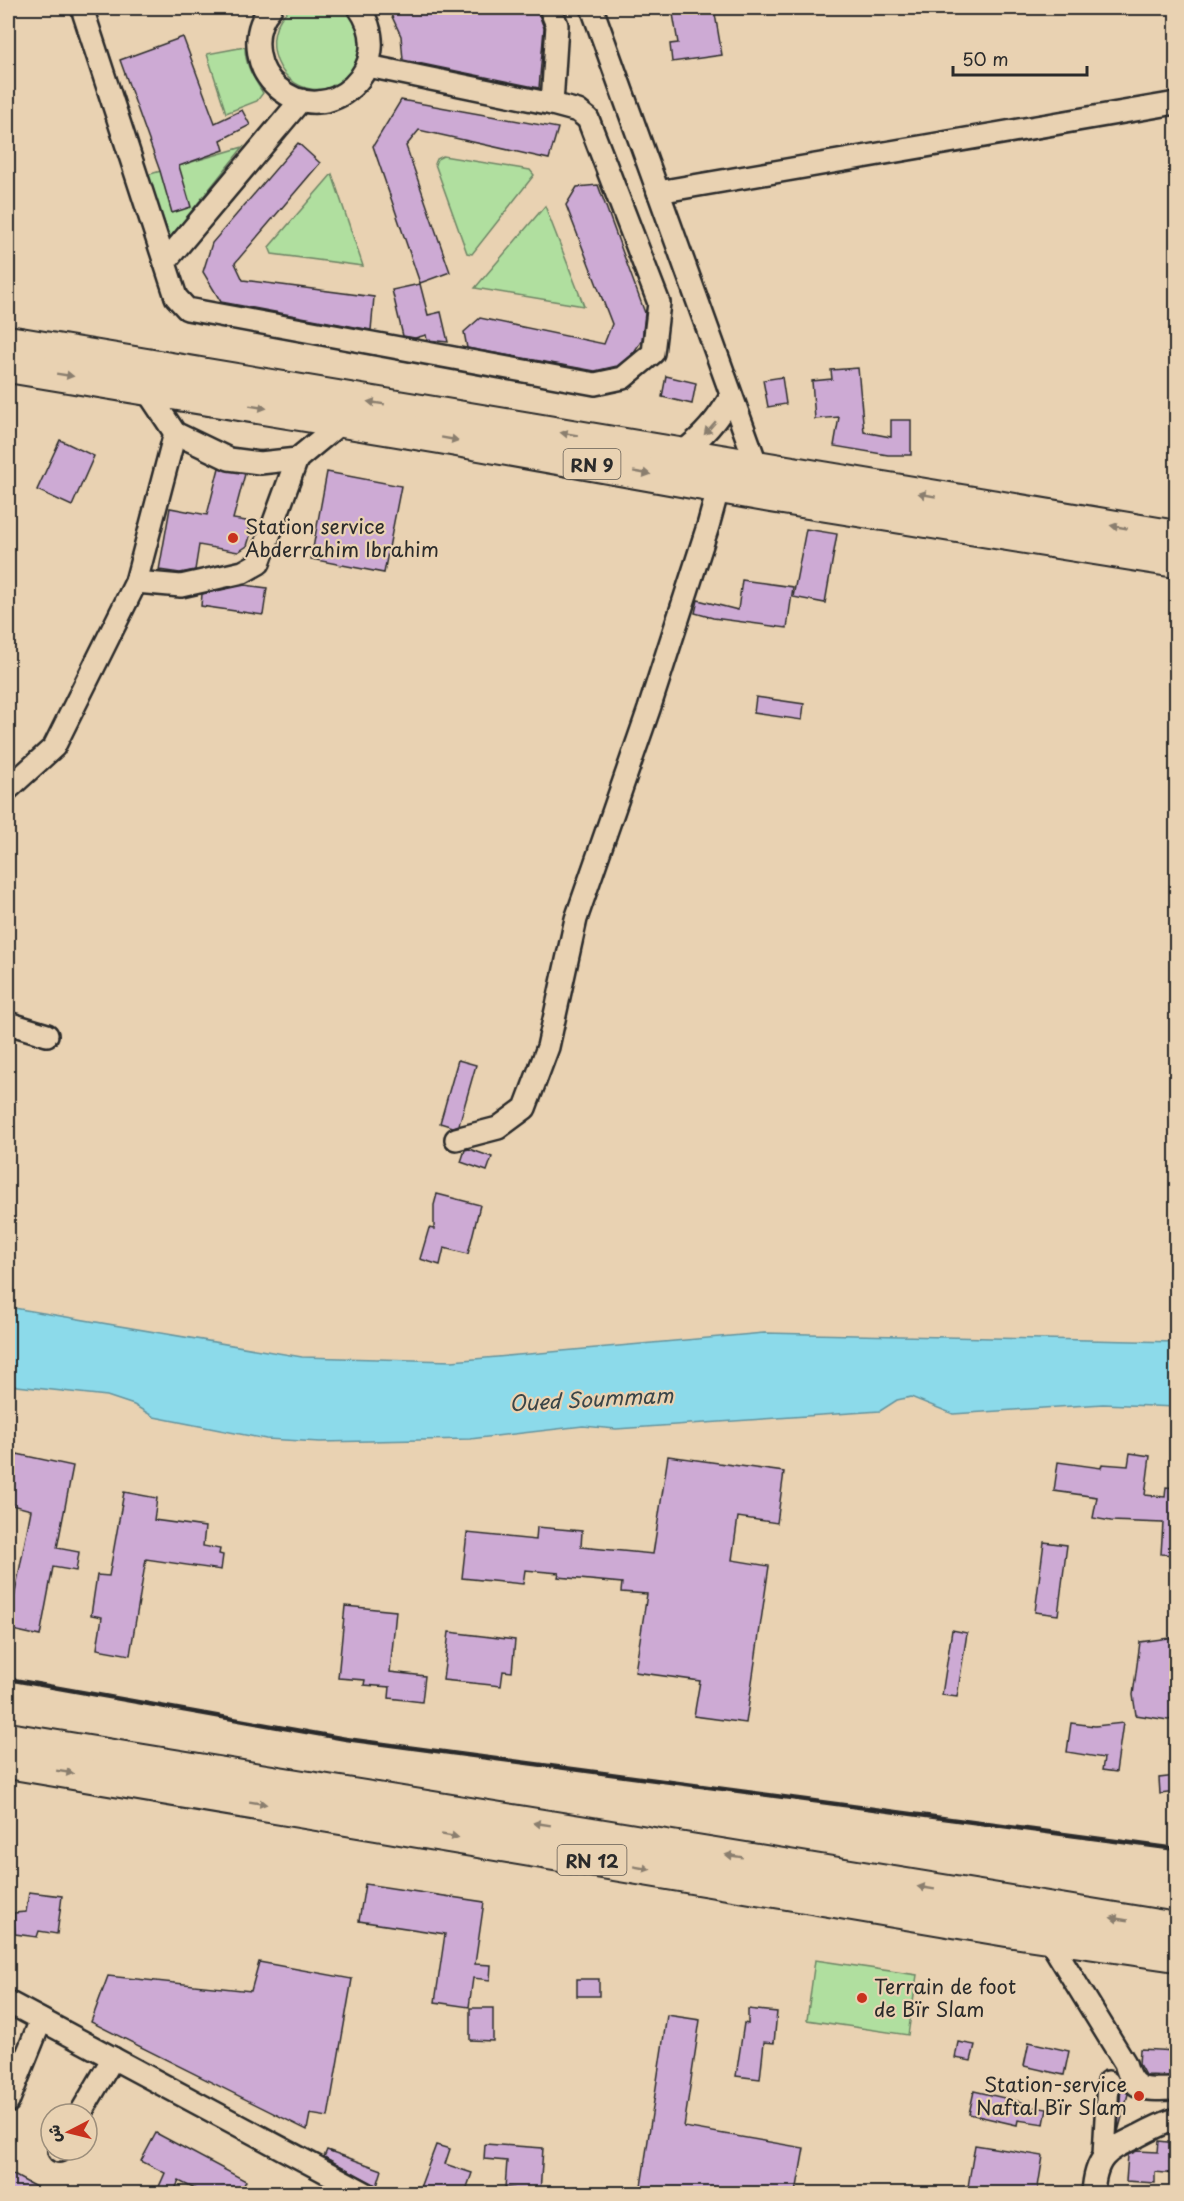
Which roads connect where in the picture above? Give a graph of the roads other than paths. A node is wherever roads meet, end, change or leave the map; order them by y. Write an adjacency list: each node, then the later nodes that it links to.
1 (82, 8): 11 (street)
2 (359, 8): 6 (street)
3 (550, 8): 9 (street)
4 (592, 8): 10 (street)
5 (261, 11): 7 (street)
6 (368, 66): 7 (street); 9 (street)
7 (301, 100): 11 (street)
8 (1176, 103): 10 (street)
9 (552, 104): 11 (street)
10 (658, 192): 15 (street)
11 (165, 262)
12 (8, 342): 18 (highway, RN 9, one-way to 12)
13 (8, 366): 14 (highway, RN 9, one-way to 14)
14 (145, 388): 16 (highway, RN 9, one-way to 16); 17 (street)
15 (731, 396): 18 (street, one-way to 18); 20 (street)
16 (344, 421): 19 (street); 21 (highway, RN 9, one-way to 21)
17 (175, 433): 19 (street); 24 (street)
18 (681, 453): 20 (highway, RN 9)
19 (297, 459): 24 (street)
20 (757, 466): 22 (highway, RN 9, one-way to 20)
21 (718, 486): 23 (highway, RN 9); 28 (street)
22 (1176, 537)
23 (1176, 561)
24 (136, 582): 25 (street)
25 (8, 789)
26 (8, 1023): 27 (street)
27 (47, 1035)
28 (456, 1139)
29 (8, 1739): 31 (highway, RN 12, one-way to 29)
30 (8, 1762): 32 (highway, RN 12, one-way to 32)
31 (1176, 1929)
32 (1047, 1936): 33 (highway, RN 12); 38 (street)
33 (1176, 1955)
34 (8, 2002): 35 (street)
35 (41, 2020): 36 (street); 39 (street)
36 (113, 2058): 40 (street); 43 (street)
37 (1108, 2082): 42 (street)
38 (1176, 2089)
39 (8, 2102)
40 (87, 2102)
41 (1176, 2119): 42 (street)
42 (1104, 2155): 44 (street)
43 (367, 2193)
44 (1093, 2193)

